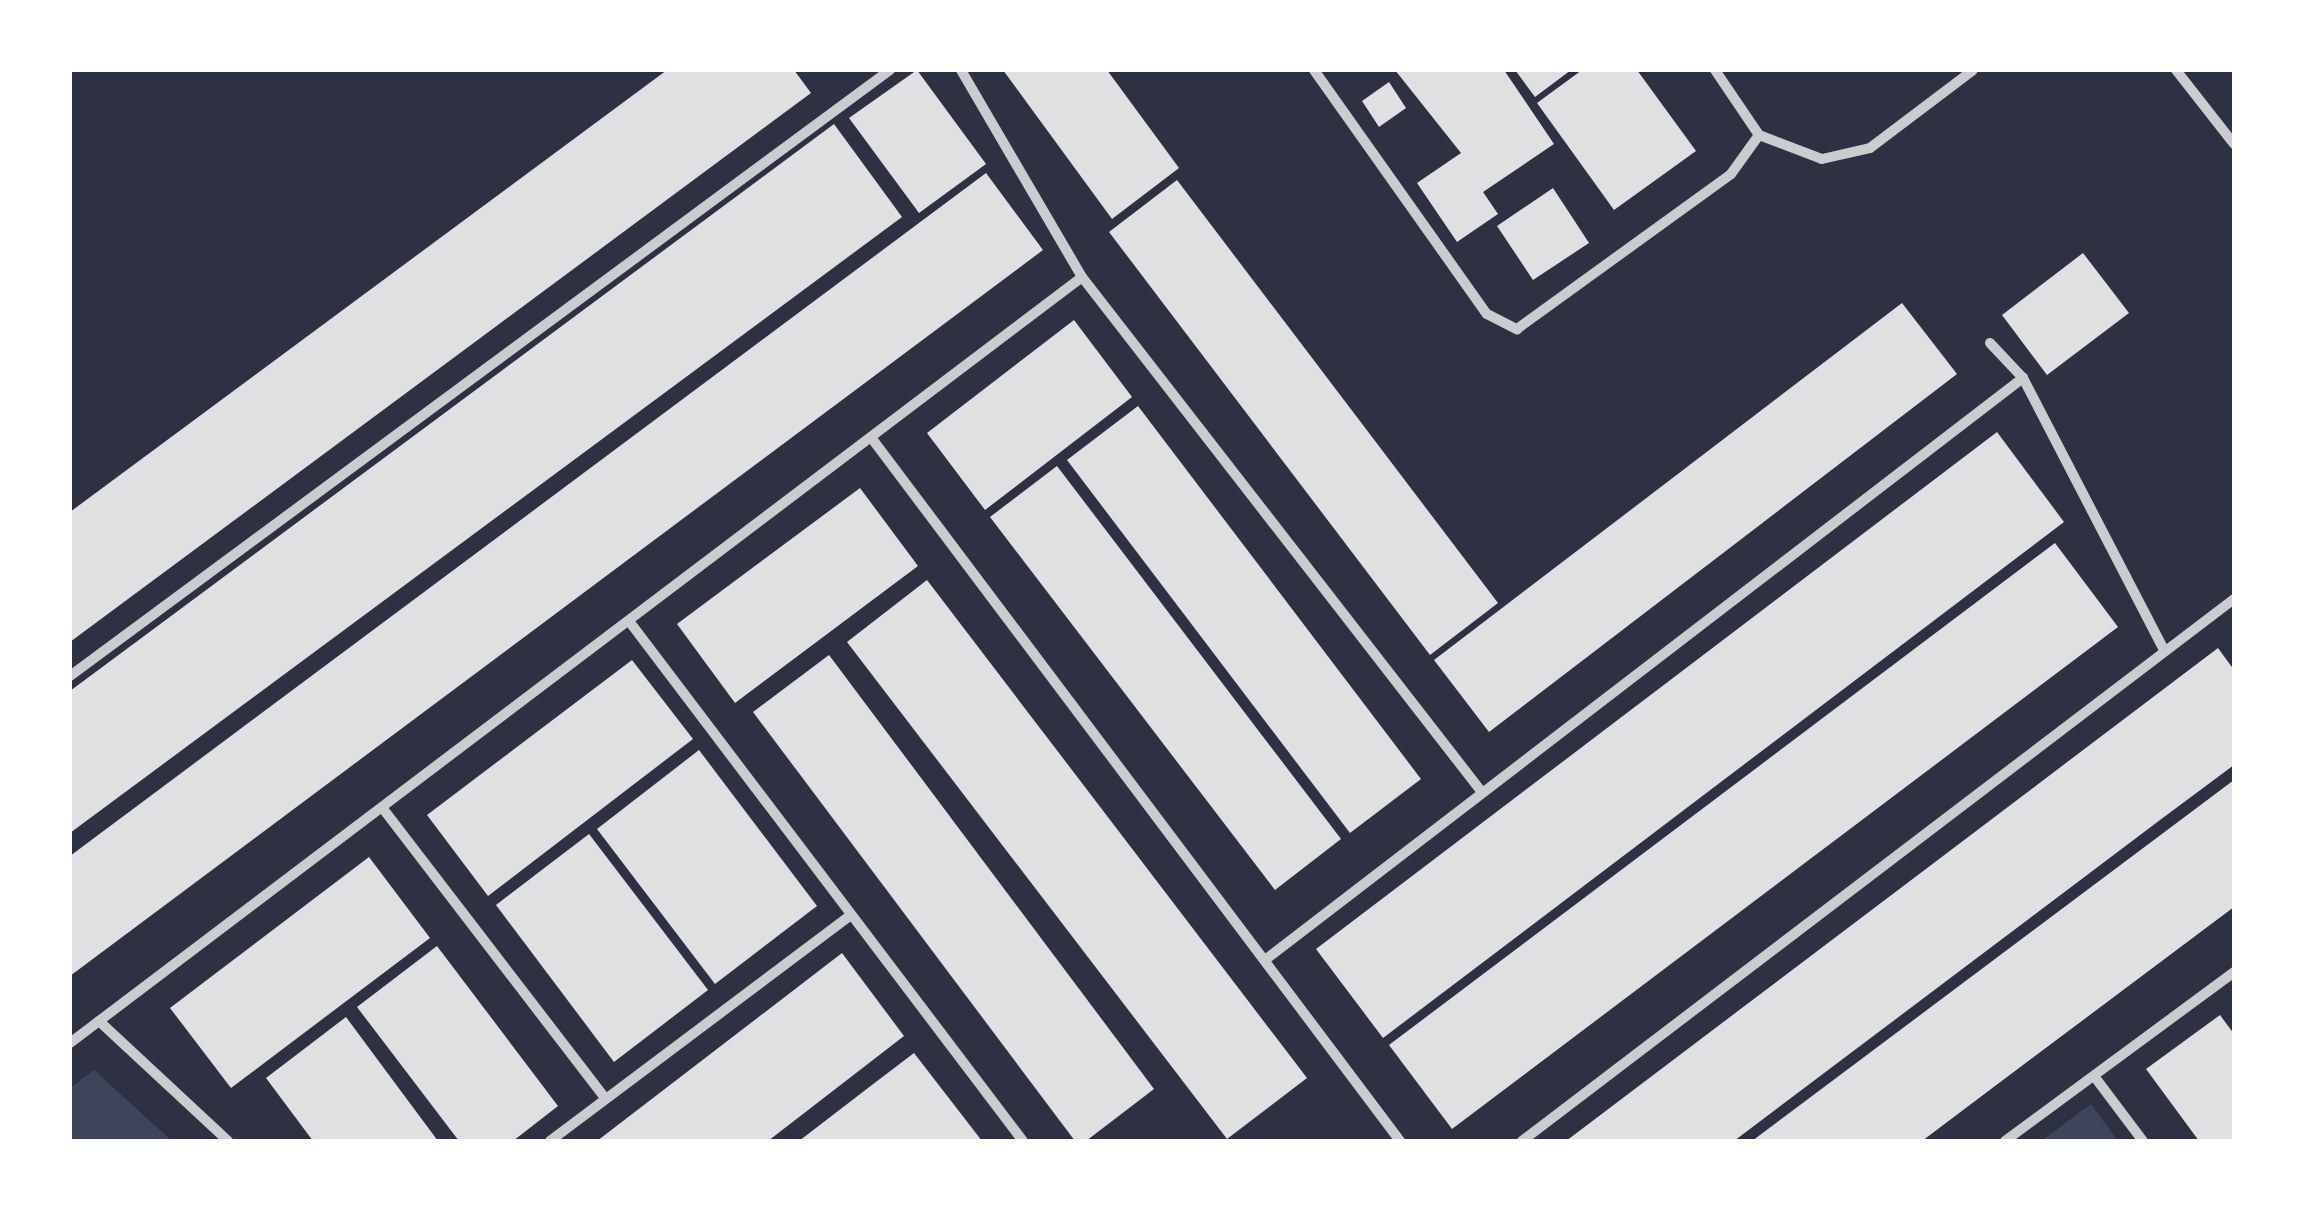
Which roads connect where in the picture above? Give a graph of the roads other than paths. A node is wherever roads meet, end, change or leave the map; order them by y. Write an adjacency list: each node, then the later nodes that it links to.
1 (890, 70): 16 (street)
2 (962, 70): 9 (street)
3 (1314, 70): 7 (street)
4 (1714, 70): 7 (street)
5 (1973, 70): 7 (street)
6 (2176, 70): 8 (street)
7 (1759, 135)
8 (2234, 144)
9 (1082, 277): 12 (street); 17 (street)
10 (1990, 343): 11 (street)
11 (2022, 378): 15 (street); 17 (street)
12 (873, 440): 14 (street); 20 (street)
13 (2234, 599): 15 (street)
14 (632, 625): 18 (street); 19 (street)
15 (2164, 650): 30 (street)
16 (70, 676)
17 (1481, 791): 20 (street)
18 (384, 810): 22 (street); 25 (street)
19 (850, 916): 25 (street); 28 (street)
20 (1265, 960): 29 (street)
21 (2234, 972): 24 (street)
22 (100, 1021): 23 (street); 26 (street)
23 (70, 1043)
24 (2094, 1076): 31 (street); 32 (street)
25 (606, 1099): 27 (street)
26 (228, 1141)
27 (550, 1141)
28 (1024, 1141)
29 (1400, 1141)
30 (1522, 1141)
31 (2005, 1141)
32 (2143, 1141)

